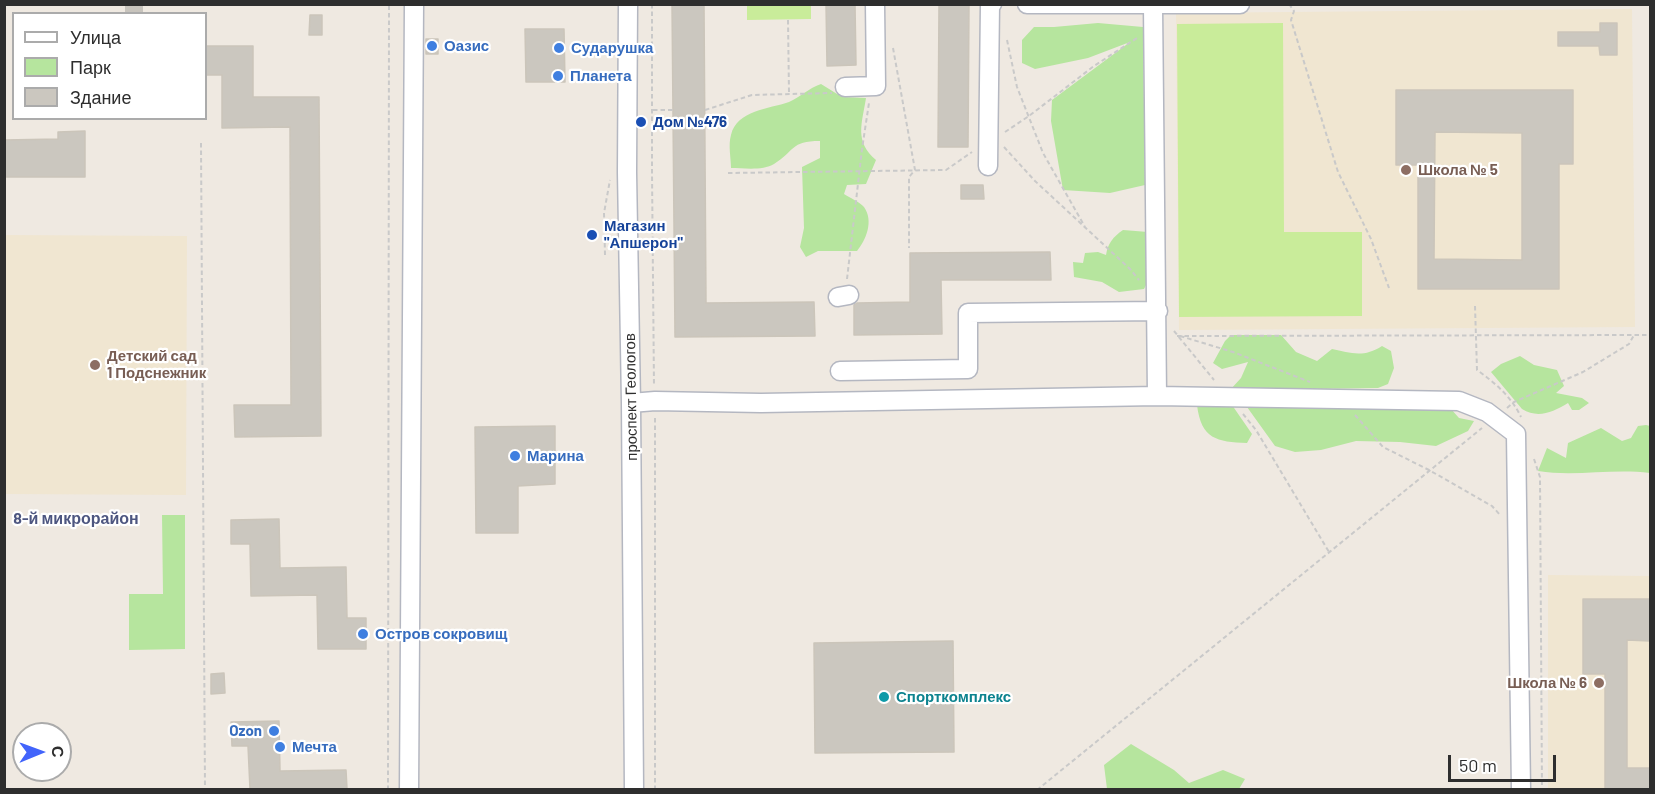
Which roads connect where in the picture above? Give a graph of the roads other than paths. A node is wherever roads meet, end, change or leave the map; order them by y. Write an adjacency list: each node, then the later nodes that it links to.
1 (414, 4): 14 (street)
2 (628, 4): 13 (street, проспект Геологов)
3 (875, 4): 8 (street)
4 (1027, 4): 7 (street)
5 (1240, 4): 7 (street)
6 (991, 5): 9 (street)
7 (1153, 6): 10 (street)
8 (840, 90)
9 (988, 165)
10 (1158, 311): 11 (street); 12 (street)
11 (840, 370)
12 (1157, 396): 13 (street); 16 (street)
13 (631, 403): 15 (street, проспект Геологов)
14 (409, 789)
15 (634, 789)
16 (1521, 789)

